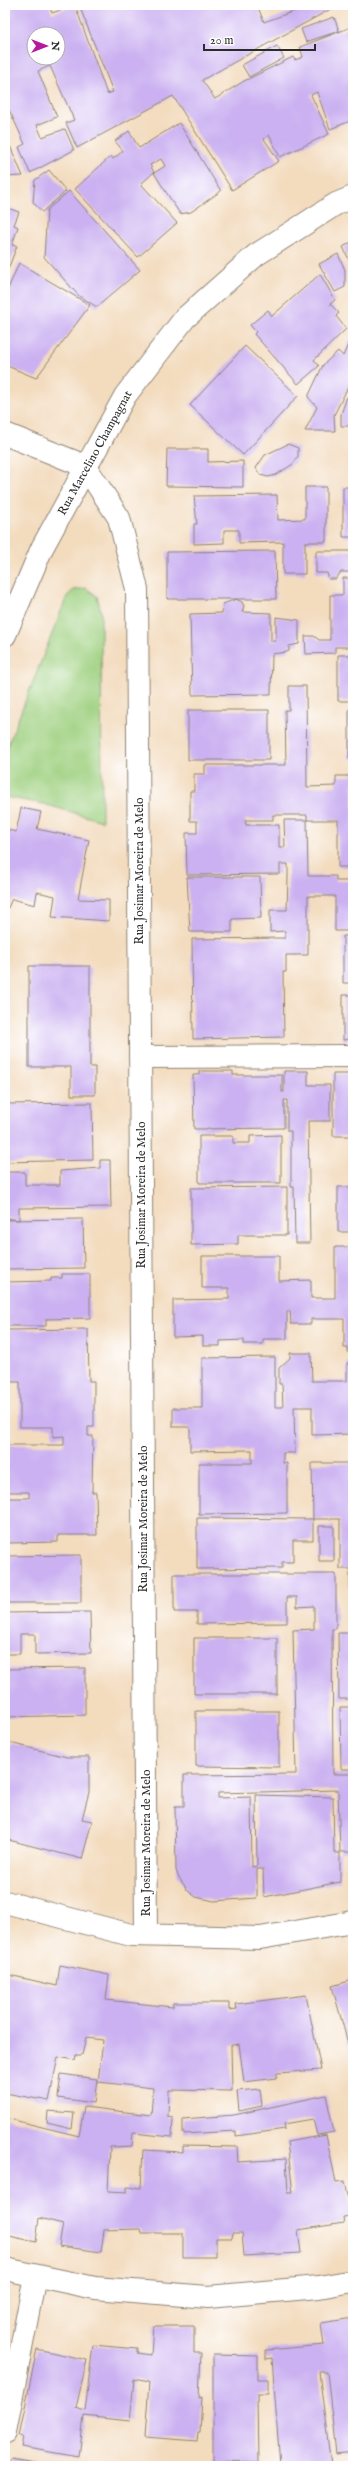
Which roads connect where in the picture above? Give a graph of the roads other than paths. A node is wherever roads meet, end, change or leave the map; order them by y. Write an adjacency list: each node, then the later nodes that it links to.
1 (353, 197): 3 (street, Rua Marcelino Champagnat)
2 (5, 434): 3 (street)
3 (86, 466): 4 (street, Rua Marcelino Champagnat); 6 (street, Rua Josimar Moreira de Melo)
4 (5, 634)
5 (353, 1056): 6 (street)
6 (140, 1057): 9 (street, Rua Josimar Moreira de Melo)
7 (5, 1902): 9 (street)
8 (353, 1922): 9 (street)
9 (146, 1935)
10 (5, 2269): 11 (street)
11 (35, 2276): 12 (street); 13 (street)
12 (353, 2281)
13 (5, 2432)

